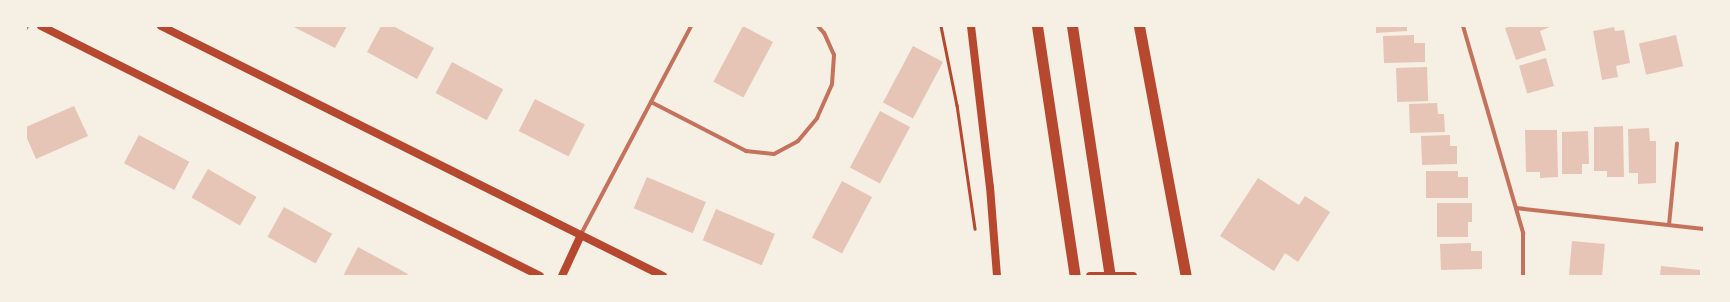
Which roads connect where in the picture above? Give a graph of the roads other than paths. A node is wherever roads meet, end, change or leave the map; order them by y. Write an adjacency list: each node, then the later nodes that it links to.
1 (40, 26): 16 (main road)
2 (161, 26): 15 (main road)
3 (691, 26): 10 (street)
4 (818, 26): 10 (street)
5 (971, 26): 19 (main road)
6 (1037, 26): 20 (highway)
7 (1072, 26): 22 (highway)
8 (1139, 26): 24 (highway)
9 (1463, 26): 12 (street)
10 (651, 102): 15 (street)
11 (1677, 143): 13 (street)
12 (1516, 208): 13 (street); 25 (street)
13 (1669, 225): 14 (street)
14 (1704, 229)
15 (580, 237): 17 (main road); 18 (main road)
16 (540, 276)
17 (562, 276)
18 (663, 276)
19 (997, 276)
20 (1075, 276)
21 (1090, 276): 23 (main road)
22 (1110, 276)
23 (1133, 276)
24 (1186, 276)
25 (1523, 276)

